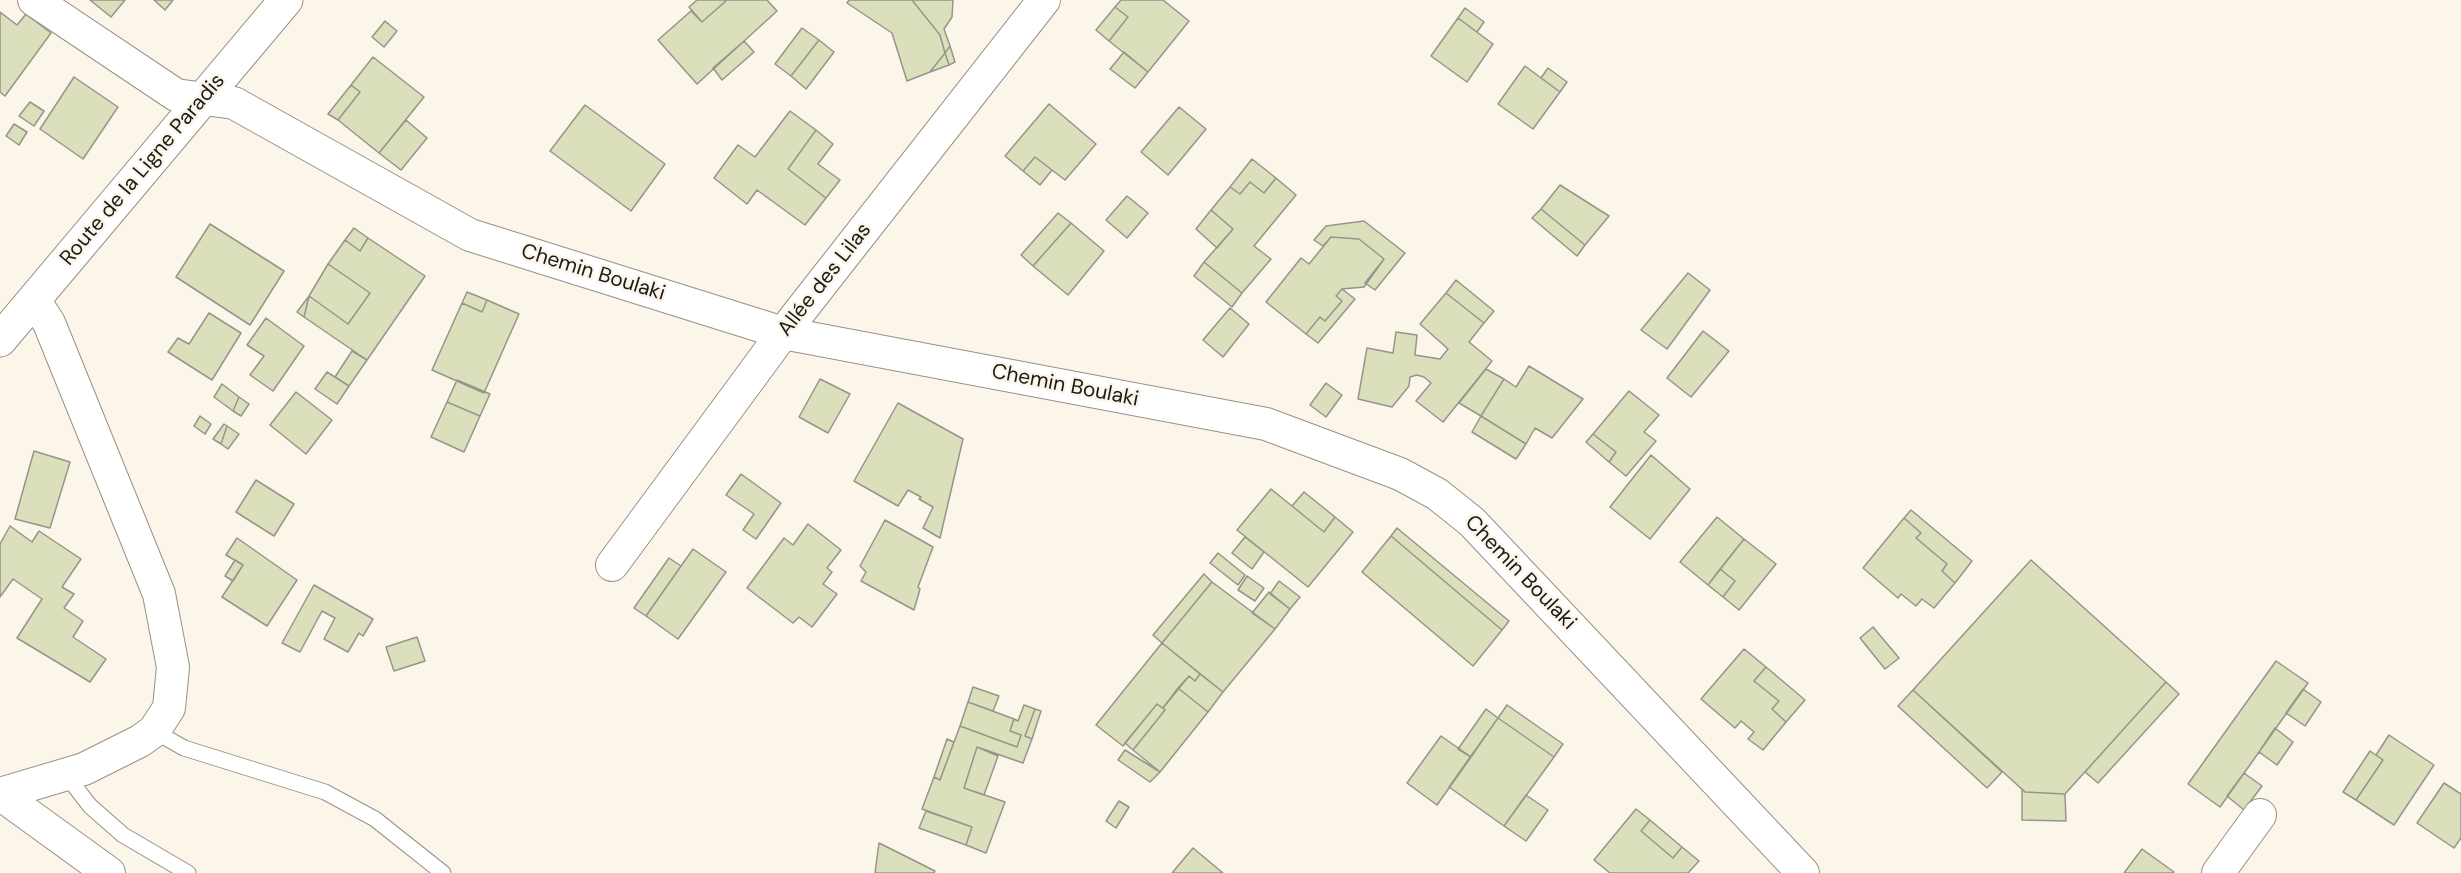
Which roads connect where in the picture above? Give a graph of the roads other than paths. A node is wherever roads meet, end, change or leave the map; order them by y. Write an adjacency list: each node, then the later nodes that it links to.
1 (34, 0): 4 (street, Chemin Boulaki)
2 (286, 0): 4 (main road, Route de la Ligne Paradis)
3 (1044, 0): 6 (street, Allée des Lilas)
4 (204, 97): 5 (main road, Route de la Ligne Paradis); 6 (street, Chemin Boulaki)
5 (33, 300): 7 (main road, Route de la Ligne Paradis); 9 (street)
6 (783, 333): 8 (street, Allée des Lilas); 16 (street, Chemin Boulaki)
7 (0, 340)
8 (612, 565)
9 (154, 731): 10 (street); 15 (lane)
10 (66, 775): 11 (street); 14 (lane)
11 (0, 794): 13 (street)
12 (2260, 815): 17 (street)
13 (109, 873)
14 (188, 873)
15 (443, 873)
16 (1803, 873)
17 (2218, 873)

